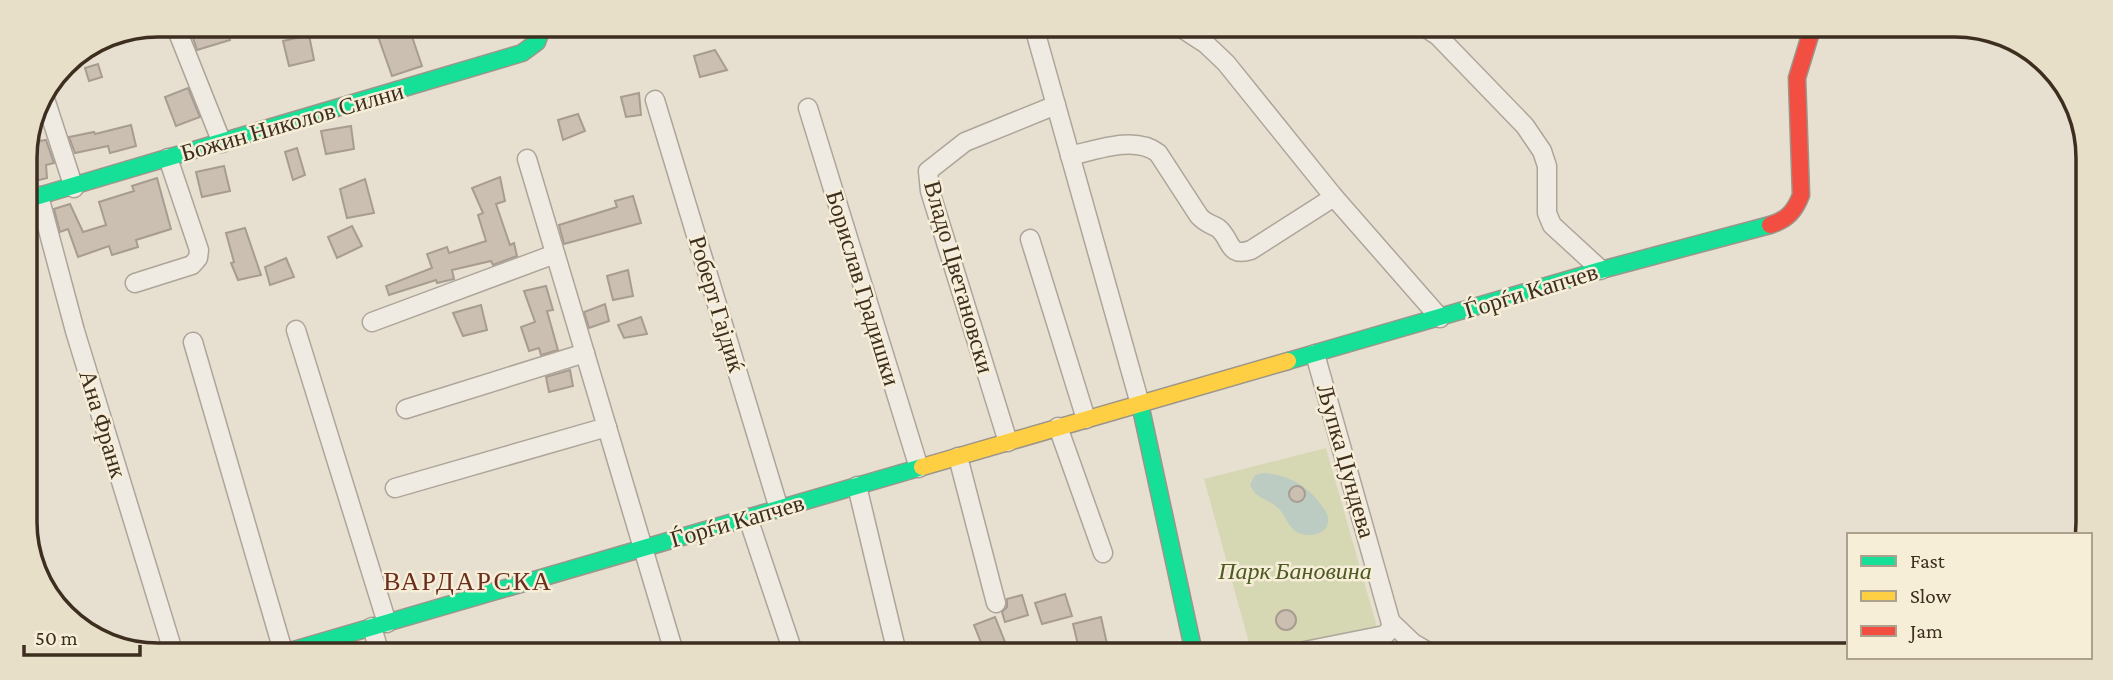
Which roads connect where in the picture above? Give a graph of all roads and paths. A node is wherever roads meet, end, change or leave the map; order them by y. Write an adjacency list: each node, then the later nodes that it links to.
1 (180, 37): 11 (street)
2 (541, 37): 11 (street, Божин Николов Силни)
3 (1037, 37): 8 (street)
4 (1195, 37): 17 (street)
5 (1439, 37): 21 (street)
6 (1810, 37): 21 (street, Ѓорѓи Капчев)
7 (655, 100): 39 (street, Роберт Гајдиќ)
8 (1056, 105): 12 (street); 34 (street, Владо Цветановски)
9 (48, 106): 15 (street)
10 (808, 108): 36 (street, Борислав Градишки)
11 (222, 143): 13 (street, Божин Николов Силни)
12 (1070, 156): 17 (street); 29 (street)
13 (168, 158): 15 (street, Божин Николов Силни); 22 (street)
14 (527, 159): 20 (street)
15 (74, 188): 16 (street, Божин Николов Силни)
16 (37, 197)
17 (1334, 197): 23 (street)
18 (37, 213): 46 (street, Ана Франк)
19 (1030, 239): 31 (street)
20 (555, 254): 24 (street); 27 (street)
21 (1601, 270): 23 (street, Ѓорѓи Капчев)
22 (135, 283)
23 (1440, 318): 28 (street, Ѓорѓи Капчев)
24 (372, 322)
25 (296, 330): 45 (street)
26 (193, 342): 47 (street)
27 (584, 353): 30 (street); 32 (street)
28 (1315, 354): 29 (street, Ѓорѓи Капчев); 44 (street, Љупка Џундева)
29 (1140, 404): 31 (street, Ѓорѓи Капчев); 53 (street)
30 (406, 409)
31 (1086, 419): 33 (street, Ѓорѓи Капчев)
32 (607, 427): 38 (street); 41 (street)
33 (1058, 427): 34 (street, Ѓорѓи Капчев); 42 (street)
34 (1008, 442): 35 (street, Ѓорѓи Капчев)
35 (958, 457): 36 (street, Ѓорѓи Капчев); 43 (street)
36 (919, 468): 37 (street, Ѓорѓи Капчев)
37 (857, 486): 39 (street, Ѓорѓи Капчев); 52 (street)
38 (395, 488)
39 (779, 509): 40 (street, Ѓорѓи Капчев)
40 (748, 518): 41 (street, Ѓорѓи Капчев); 51 (street)
41 (643, 548): 45 (street, Ѓорѓи Капчев); 50 (street)
42 (1102, 553)
43 (996, 603)
44 (1392, 623): 54 (street); 55 (street)
45 (380, 625): 48 (street, Ѓорѓи Капчев); 49 (street)
46 (171, 643)
47 (281, 643)
48 (318, 643)
49 (379, 643)
50 (671, 643)
51 (790, 643)
52 (895, 643)
53 (1192, 643)
54 (1345, 643)
55 (1413, 643)

